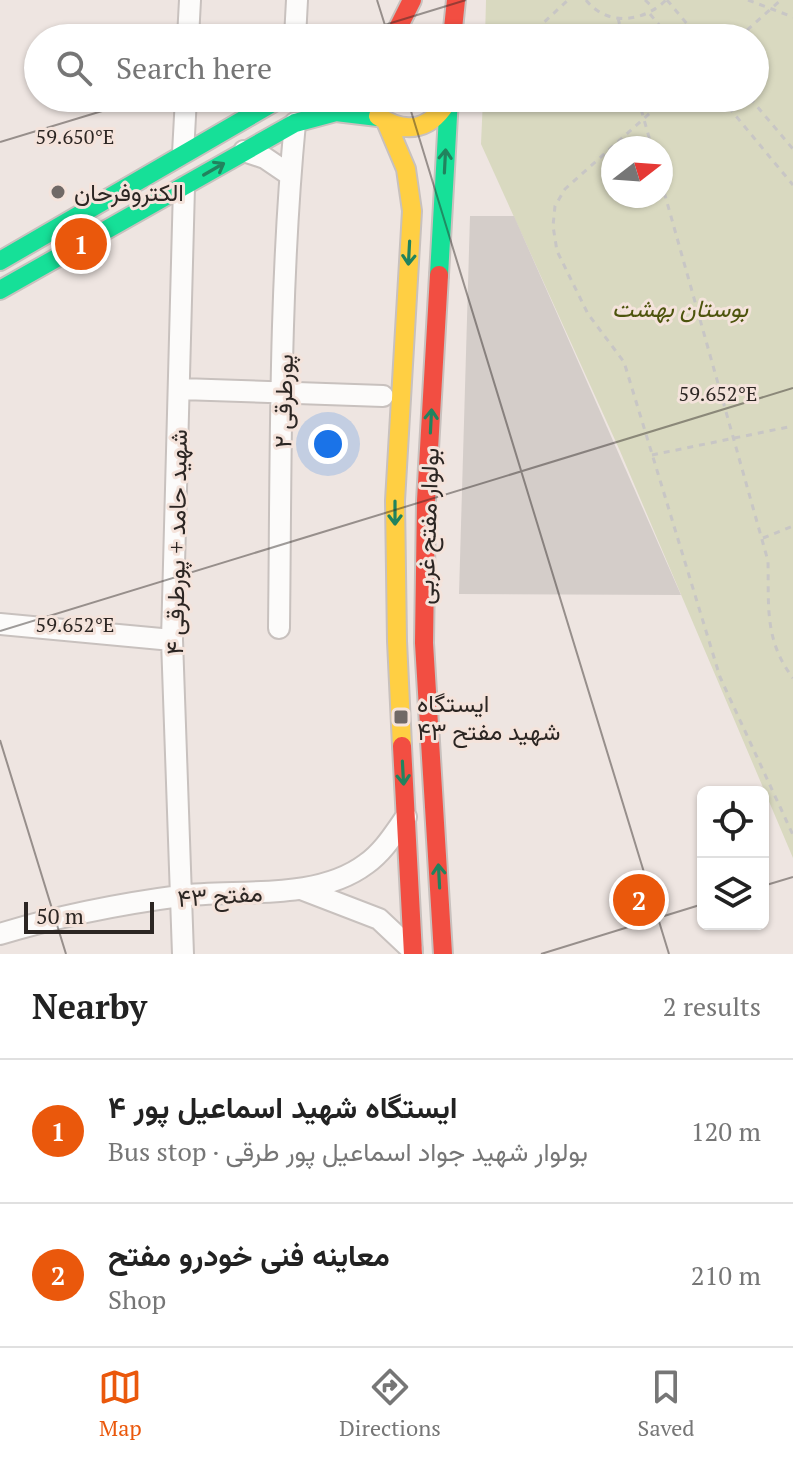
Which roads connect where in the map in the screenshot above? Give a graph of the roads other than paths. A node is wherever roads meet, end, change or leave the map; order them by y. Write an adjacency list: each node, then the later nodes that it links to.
1 (190, 0): 5 (street)
2 (297, 0): 6 (street)
3 (412, 0): 7 (main road)
4 (456, 0): 8 (main road)
5 (189, 24)
6 (296, 24)
7 (400, 24)
8 (453, 24)
9 (185, 112): 17 (street)
10 (256, 112): 17 (main road)
11 (377, 112): 14 (main road, بولوار مفتح غربی)
12 (441, 112): 14 (main road)
13 (448, 112): 34 (main road, بولوار مفتح غربی, one-way to 13)
14 (383, 120): 15 (main road); 28 (main road, بولوار مفتح غربی, one-way to 28)
15 (295, 123): 16 (main road); 18 (street, پورطرقی ۲)
16 (244, 151): 18 (street); 19 (main road, one-way to 16)
17 (183, 153): 20 (main road)
18 (290, 175): 23 (street, پورطرقی ۲)
19 (184, 187): 21 (main road); 22 (street, شهید حامد + پورطرقی ۴)
20 (0, 261)
21 (0, 290)
22 (181, 389): 23 (street); 27 (street, شهید حامد + پورطرقی ۴)
23 (282, 392): 24 (street); 26 (street, پورطرقی ۲)
24 (383, 396)
25 (0, 624): 27 (street)
26 (279, 628)
27 (172, 640): 30 (street, شهید حامد + پورطرقی ۴)
28 (406, 817): 29 (street); 32 (main road, بولوار مفتح غربی)
29 (301, 889): 30 (street, مفتح ۴۳); 32 (street)
30 (181, 896): 31 (street, مفتح ۴۳); 33 (street, شهید حامد + پورطرقی ۴)
31 (0, 934)
32 (412, 952)
33 (183, 954)
34 (443, 954)

